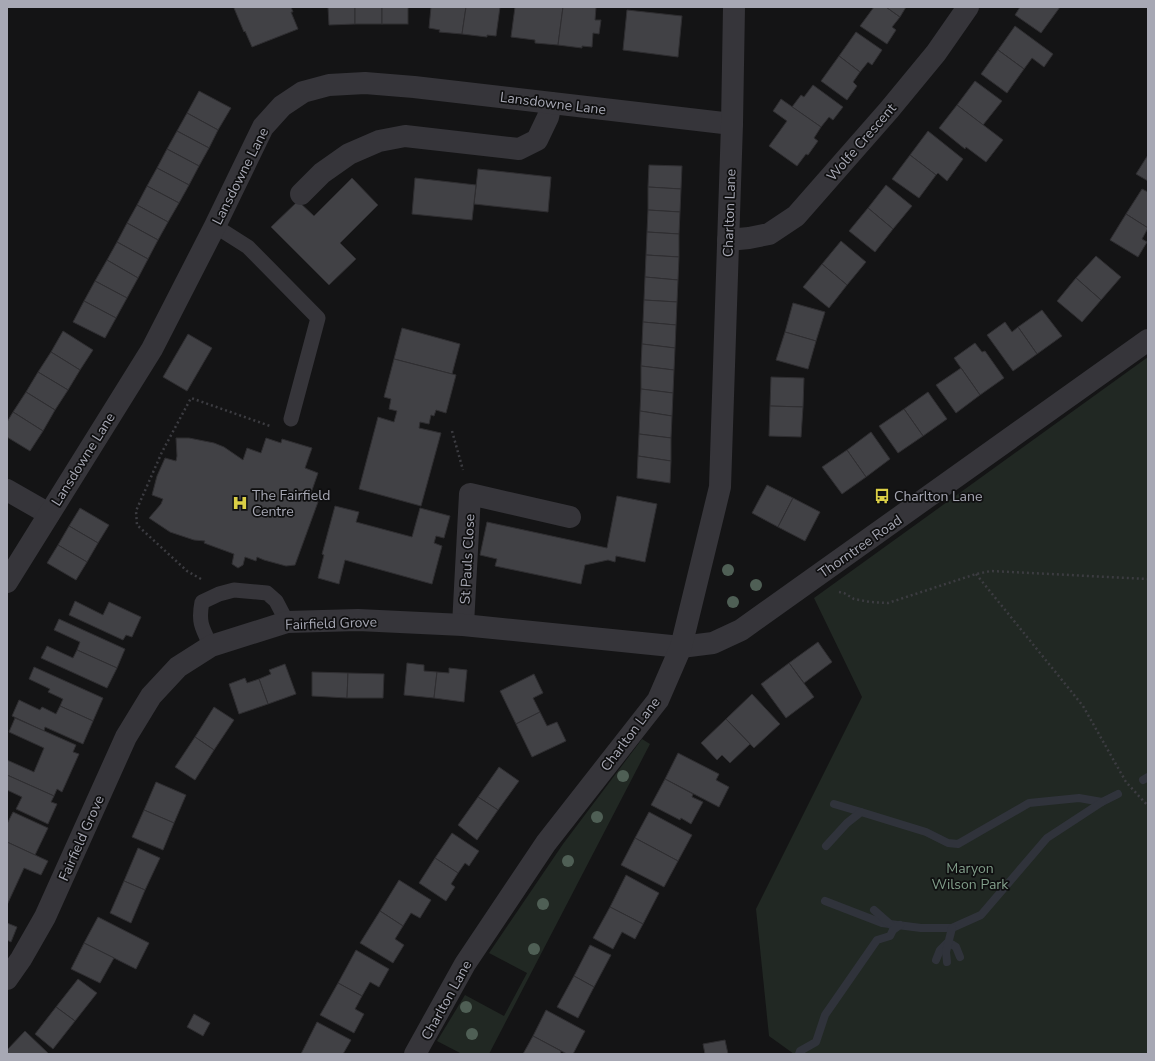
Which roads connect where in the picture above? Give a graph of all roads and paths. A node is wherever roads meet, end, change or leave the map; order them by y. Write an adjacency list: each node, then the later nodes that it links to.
1 (734, 7): 4 (street, Charlton Lane)
2 (968, 7): 7 (street, Wolfe Crescent)
3 (551, 103): 4 (street, Lansdowne Lane); 5 (street); 6 (street, Lansdowne Lane)
4 (732, 124): 7 (street, Charlton Lane)
5 (301, 194)
6 (214, 226): 9 (lane); 13 (street, Lansdowne Lane)
7 (728, 240): 23 (street, Charlton Lane)
8 (1148, 340): 17 (street, Thorntree Road)
9 (291, 419): 19 (path)
10 (452, 431): 12 (path, St Pauls Close)
11 (7, 490): 13 (street)
12 (470, 494): 14 (street, St Pauls Close); 21 (street, St Pauls Close)
13 (49, 514): 18 (street, Lansdowne Lane)
14 (570, 516)
15 (976, 574): 16 (path); 17 (path); 24 (path)
16 (1148, 579)
17 (810, 581): 23 (street, Thorntree Road)
18 (7, 582)
19 (212, 598): 20 (lane); 22 (lane)
20 (287, 622): 21 (street, Fairfield Grove); 22 (street, Fairfield Grove)
21 (464, 625): 23 (street, Fairfield Grove)
22 (211, 646): 25 (street, Fairfield Grove)
23 (681, 647): 26 (street, Charlton Lane)
24 (1148, 806)
25 (7, 979)
26 (415, 1054)

